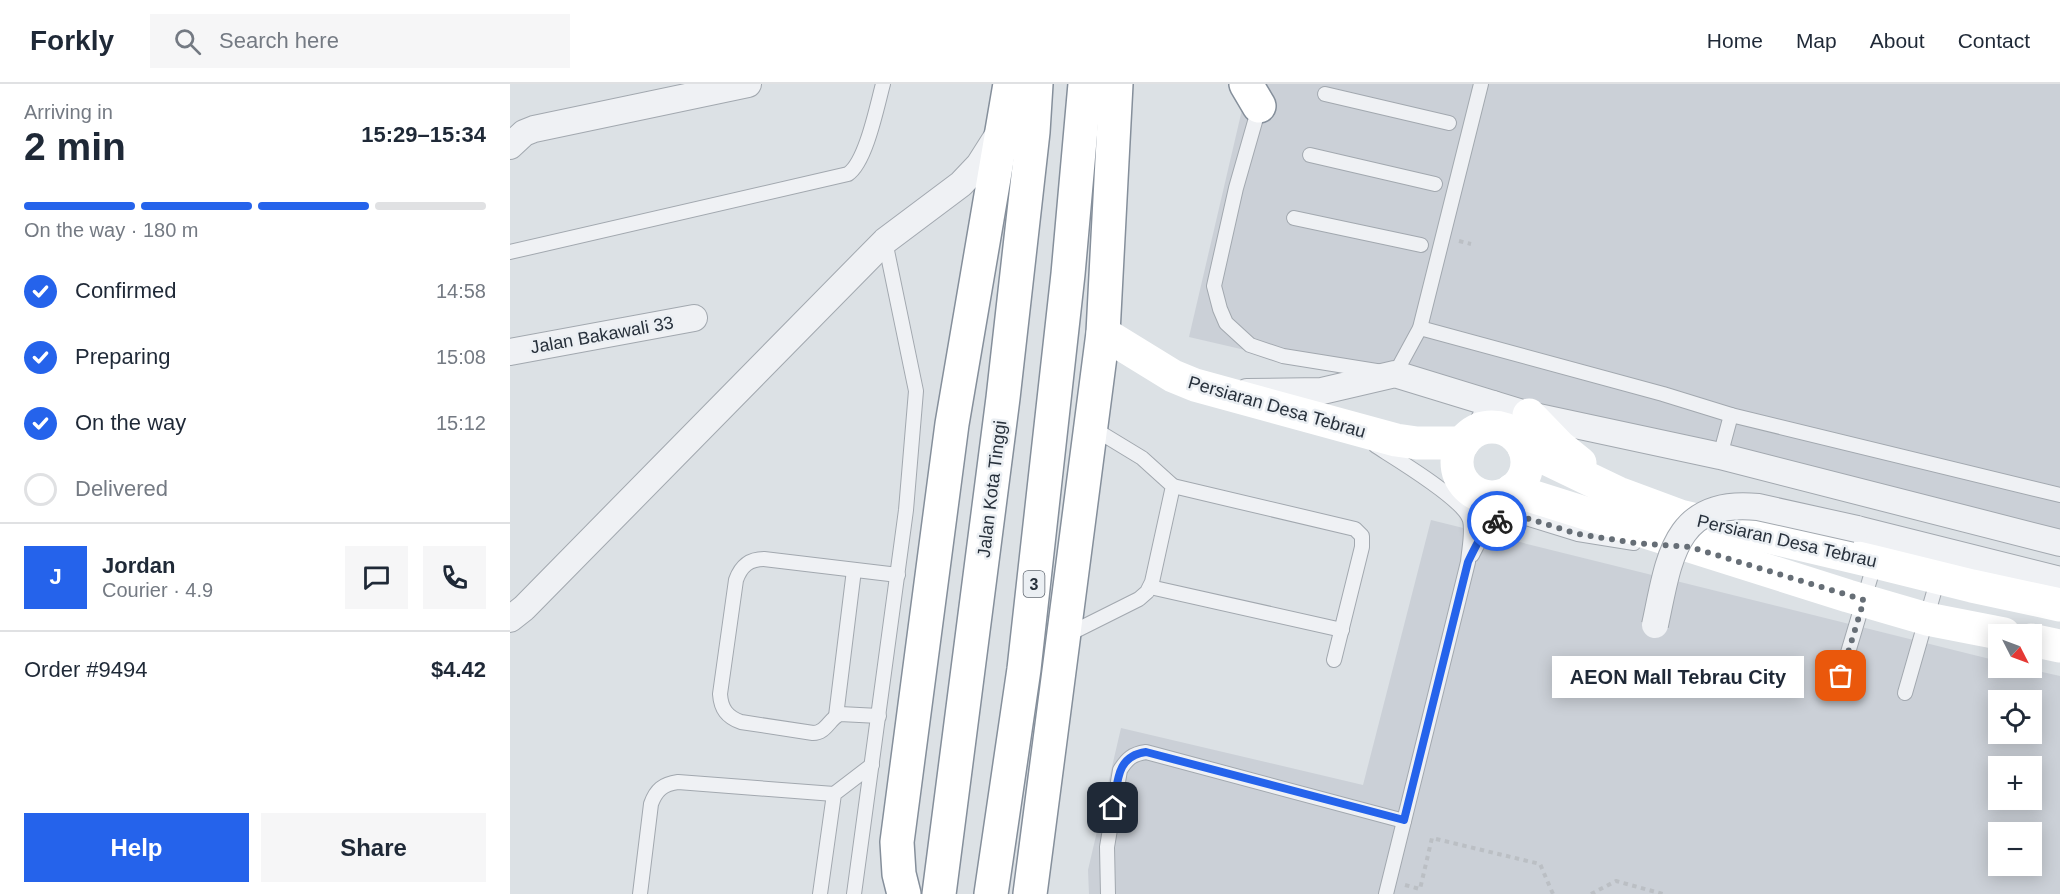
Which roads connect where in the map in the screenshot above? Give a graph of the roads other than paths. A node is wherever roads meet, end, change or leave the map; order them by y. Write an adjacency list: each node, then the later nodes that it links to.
1 (748, 84): 12 (street)
2 (883, 84): 18 (lane)
3 (1010, 84): 11 (main road)
4 (1036, 84): 64 (main road, Jalan Kota Tinggi)
5 (1085, 84): 65 (main road, 3)
6 (1116, 84): 21 (main road)
7 (1481, 84): 10 (lane)
8 (1256, 91): 23 (lane)
9 (1325, 94): 10 (lane)
10 (1460, 125): 14 (lane)
11 (1000, 131): 16 (street); 63 (main road)
12 (510, 146)
13 (1310, 156): 14 (lane)
14 (1446, 186): 20 (lane)
15 (1294, 218): 17 (lane)
16 (885, 241): 38 (lane); 44 (street)
17 (1421, 245)
18 (510, 252)
19 (694, 318): 22 (street, Jalan Bakawali 33)
20 (1420, 328): 23 (lane); 25 (lane)
21 (1103, 333): 24 (main road, Persiaran Desa Tebrau); 26 (main road)
22 (510, 352)
23 (1395, 374): 24 (street); 28 (street)
24 (1224, 393): 27 (main road, Persiaran Desa Tebrau)
25 (1731, 415): 29 (lane); 32 (lane)
26 (1090, 426): 30 (lane); 49 (main road)
27 (1348, 428): 28 (main road, Persiaran Desa Tebrau); 35 (lane)
28 (1499, 428): 29 (street); 31 (main road); 31 (main road); 36 (main road, Persiaran Desa Tebrau)
29 (1720, 456): 33 (street)
30 (1173, 486): 41 (lane); 47 (lane)
31 (1512, 490): 34 (main road, Persiaran Desa Tebrau)
32 (2060, 495)
33 (2060, 543)
34 (1690, 547): 35 (lane); 42 (main road, Persiaran Desa Tebrau)
35 (1468, 562): 59 (lane)
36 (1875, 562): 39 (main road, Persiaran Desa Tebrau); 42 (lane)
37 (854, 570): 38 (lane); 55 (lane); 55 (lane)
38 (898, 575): 56 (lane)
39 (1938, 578): 43 (main road, Persiaran Desa Tebrau); 45 (lane)
40 (2060, 580): 46 (street, bridge)
41 (1150, 587): 47 (lane); 49 (lane)
42 (1864, 600): 45 (main road, Persiaran Desa Tebrau); 53 (lane)
43 (2060, 605)
44 (510, 619)
45 (1927, 619): 48 (main road, Persiaran Desa Tebrau); 54 (lane)
46 (1655, 625)
47 (1342, 630): 52 (lane)
48 (1988, 631)
49 (1064, 636): 66 (main road)
50 (2042, 642): 51 (main road)
51 (2060, 646)
52 (1334, 660)
53 (1841, 676)
54 (1905, 693)
55 (836, 716): 56 (lane)
56 (879, 716): 57 (lane)
57 (872, 765): 58 (lane); 62 (lane)
58 (834, 794): 60 (lane); 61 (lane)
59 (1404, 820): 67 (lane); 68 (lane)
60 (640, 894)
61 (820, 894)
62 (854, 894)
63 (904, 894)
64 (939, 894)
65 (991, 894)
66 (1030, 894)
67 (1108, 894)
68 (1386, 894)

